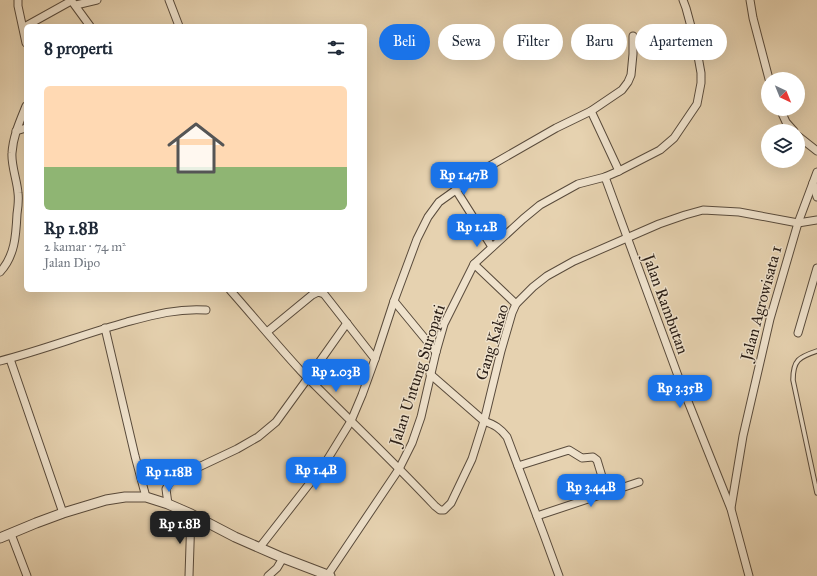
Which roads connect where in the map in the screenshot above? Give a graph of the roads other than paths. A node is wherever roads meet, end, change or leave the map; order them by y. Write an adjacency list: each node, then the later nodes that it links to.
1 (18, 0): 7 (street)
2 (98, 0): 6 (street)
3 (169, 0): 10 (street)
4 (683, 0): 19 (street, Jalan Untung Suropati)
5 (750, 0): 12 (street)
6 (73, 2): 8 (street); 9 (street)
7 (24, 24)
8 (31, 24)
9 (89, 24)
10 (177, 24)
11 (633, 36): 14 (street)
12 (767, 72)
13 (24, 111): 16 (street)
14 (591, 111): 19 (street); 23 (street)
15 (24, 128): 16 (street)
16 (16, 130): 31 (street)
17 (805, 142): 18 (street)
18 (817, 151)
19 (619, 171): 21 (street, Jalan Untung Suropati)
20 (817, 172): 22 (street, Jalan Agrowisata 1)
21 (605, 177): 27 (street, Jalan Rambutan); 28 (street, Jalan Untung Suropati)
22 (813, 182): 24 (street); 26 (street, Jalan Agrowisata 1)
23 (456, 190): 28 (street); 33 (street)
24 (817, 197)
25 (817, 220): 26 (street, Gang Kakao)
26 (798, 223): 27 (street, Gang Kakao); 56 (street, Jalan Agrowisata 1)
27 (628, 237): 34 (street, Gang Kakao); 56 (street, Jalan Rambutan)
28 (492, 247): 29 (street, Jalan Untung Suropati)
29 (474, 264): 34 (street); 41 (street, Jalan Untung Suropati)
30 (817, 268): 39 (street)
31 (0, 272)
32 (232, 292): 38 (street)
33 (394, 301): 41 (street); 42 (street)
34 (516, 304): 48 (street, Gang Kakao)
35 (206, 310): 37 (street)
36 (347, 323): 38 (street); 42 (street); 46 (street)
37 (105, 328): 43 (street); 54 (street)
38 (267, 332): 46 (street)
39 (798, 333)
40 (817, 351): 53 (lane)
41 (436, 352): 45 (street, Jalan Untung Suropati)
42 (376, 358): 47 (street)
43 (10, 359): 44 (street); 57 (street)
44 (0, 362)
45 (430, 374): 48 (street); 50 (street, Jalan Untung Suropati)
46 (308, 377): 47 (street); 55 (street)
47 (351, 421): 50 (street); 62 (street)
48 (484, 421): 49 (street); 50 (street, Gang Kakao)
49 (518, 466): 52 (street); 59 (street)
50 (400, 469): 67 (street, Jalan Untung Suropati)
51 (639, 482): 52 (street)
52 (607, 493): 59 (street)
53 (817, 493)
54 (146, 497): 55 (street); 57 (street)
55 (168, 504): 58 (street)
56 (730, 508): 69 (street, Jalan Rambutan)
57 (63, 513): 60 (street)
58 (191, 514): 62 (street); 64 (street)
59 (537, 516): 68 (street)
60 (11, 534): 61 (street); 65 (street)
61 (0, 538)
62 (260, 547): 63 (street)
63 (283, 558): 66 (street); 67 (street)
64 (187, 575)
65 (27, 576)
66 (268, 576)
67 (328, 576)
68 (559, 576)
69 (749, 576)

